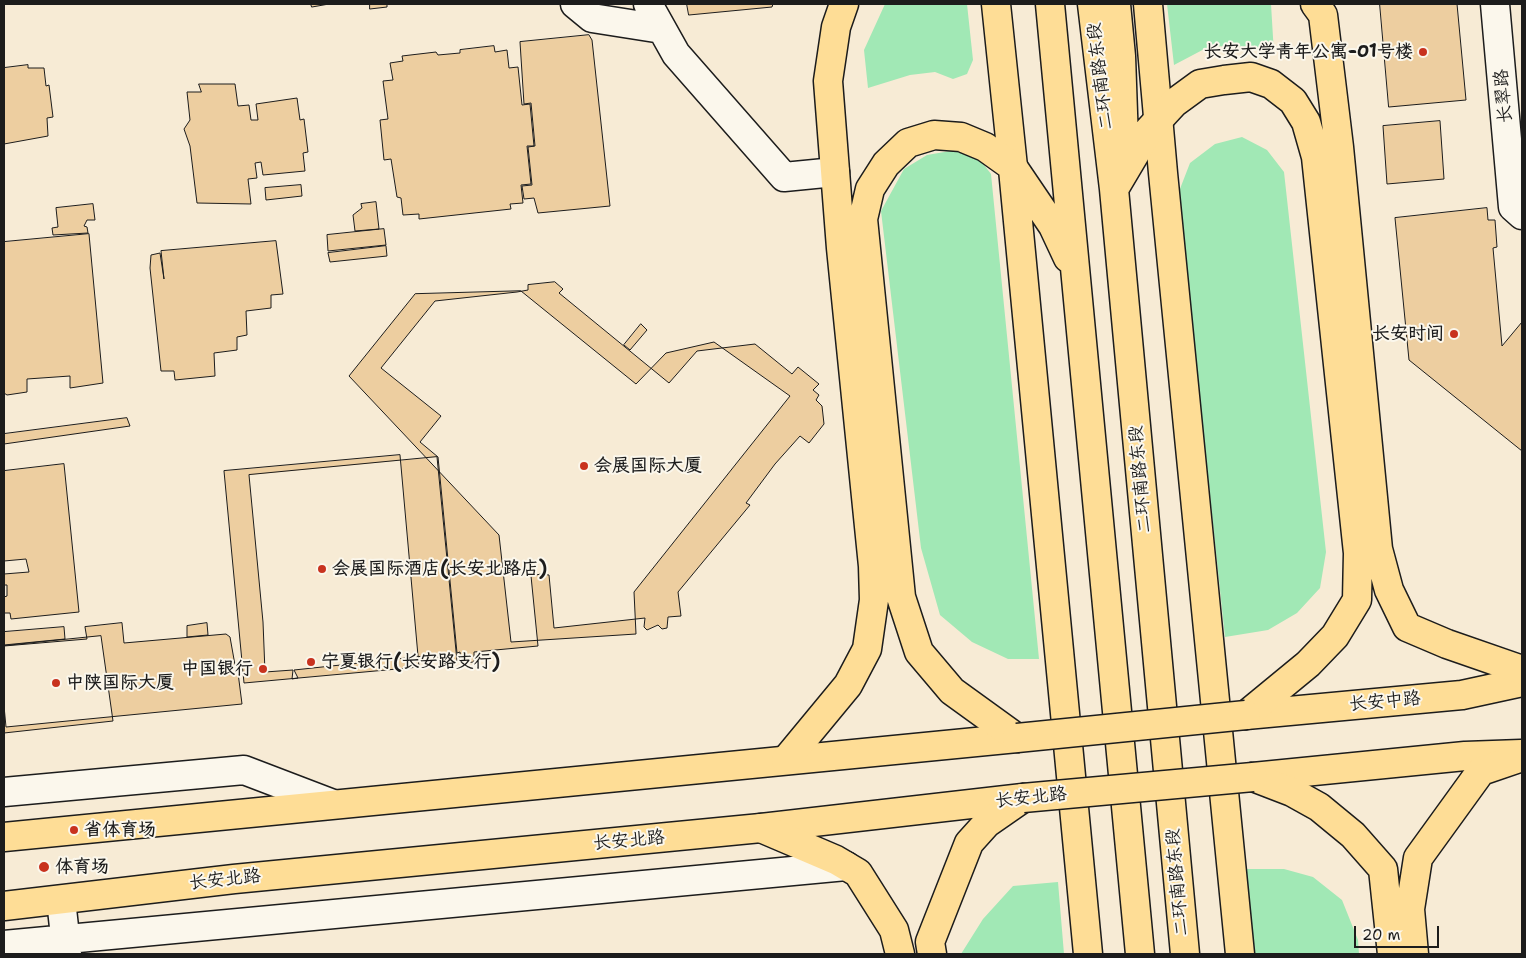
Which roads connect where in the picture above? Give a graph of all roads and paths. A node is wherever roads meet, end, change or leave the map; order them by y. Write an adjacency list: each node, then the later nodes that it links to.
1 (575, 4): 11 (street)
2 (648, 4): 11 (street)
3 (844, 4): 14 (main road)
4 (996, 4): 13 (main road)
5 (1050, 4): 17 (main road)
6 (1092, 4): 15 (main road, 二环南路东段)
7 (1116, 4): 15 (main road)
8 (1148, 4): 12 (main road)
9 (1495, 4): 16 (street, 长翠路)
10 (1320, 8): 18 (main road)
11 (662, 29): 14 (street)
12 (1159, 120): 15 (main road); 20 (main road); 40 (main road)
13 (1013, 167): 17 (main road); 21 (main road); 37 (main road)
14 (835, 172): 23 (main road)
15 (1120, 180): 39 (main road, 二环南路东段)
16 (1522, 216)
17 (1076, 274): 38 (main road)
18 (1522, 670)
19 (1522, 682): 20 (main road, 长安中路)
20 (1246, 715): 21 (main road, bridge)
21 (1017, 738): 23 (main road)
22 (1522, 755): 24 (main road); 42 (main road)
23 (786, 760): 27 (main road)
24 (1253, 777): 26 (main road, 长安北路, bridge); 41 (main road)
25 (4, 792): 27 (street)
26 (1023, 798): 28 (main road, 长安北路); 36 (main road)
27 (333, 804): 29 (main road)
28 (761, 828): 30 (main road); 31 (main road, 长安北路)
29 (4, 836)
30 (846, 866): 34 (street); 35 (main road)
31 (60, 900): 32 (main road, 长安北路); 34 (street)
32 (4, 906)
33 (4, 945): 34 (street)
34 (66, 947)
35 (900, 954)
36 (932, 954)
37 (1088, 954)
38 (1140, 954)
39 (1185, 954)
40 (1240, 954)
41 (1392, 954)
42 (1414, 954)

